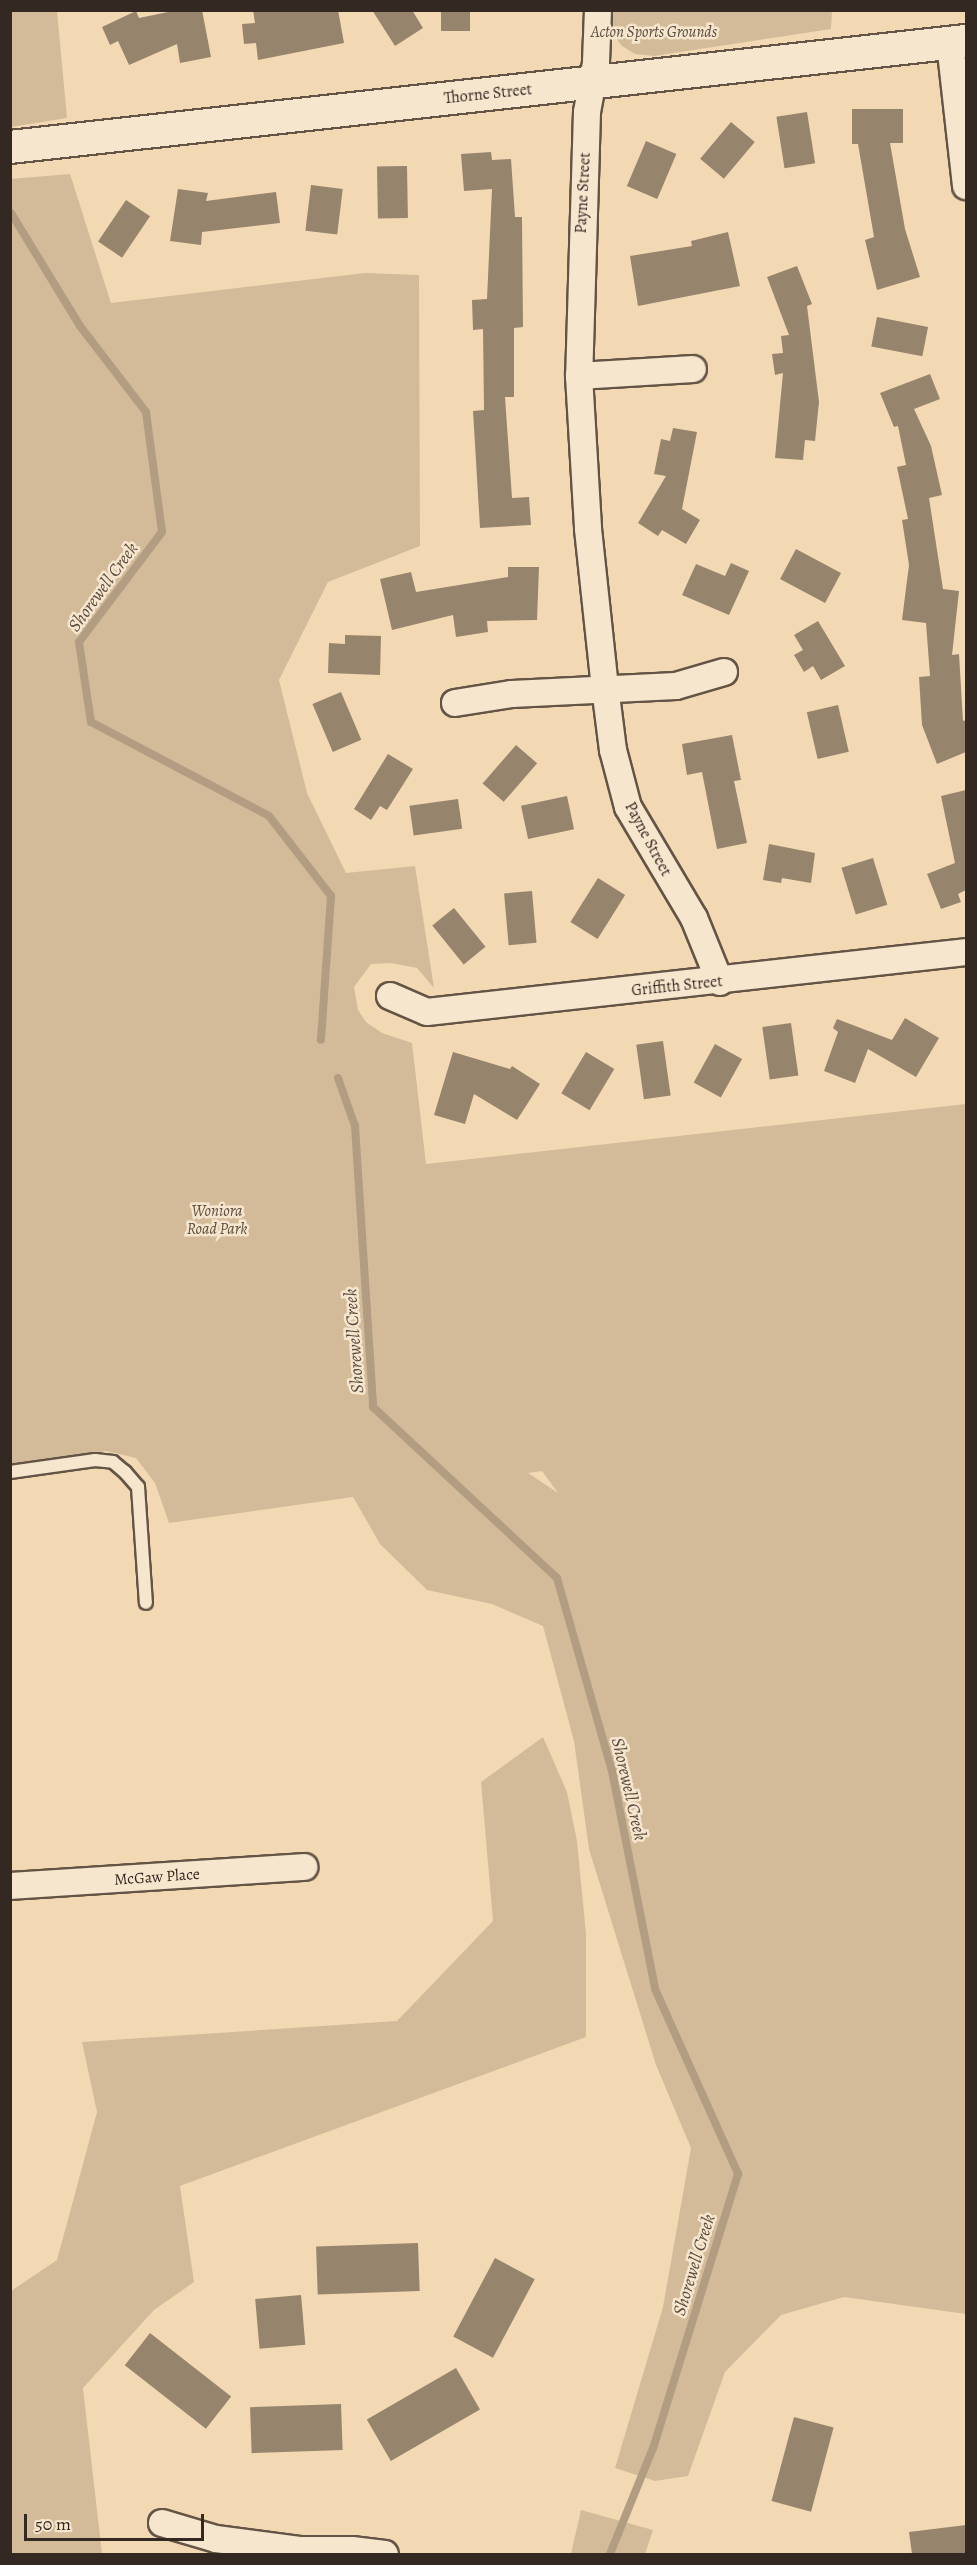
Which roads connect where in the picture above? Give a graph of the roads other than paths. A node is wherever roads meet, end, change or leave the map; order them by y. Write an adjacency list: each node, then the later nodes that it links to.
1 (598, 10): 3 (street, Payne Street)
2 (958, 42): 3 (street, Thorne Street); 5 (street)
3 (591, 83): 4 (street, Thorne Street); 7 (street, Payne Street)
4 (10, 147)
5 (966, 186)
6 (693, 369): 7 (street)
7 (579, 376): 9 (street, Payne Street)
8 (724, 672): 9 (street)
9 (605, 687): 10 (street); 12 (street, Payne Street)
10 (455, 703)
11 (966, 952): 12 (street, Griffith Street)
12 (720, 982): 13 (street, Griffith Street)
13 (390, 996)
14 (10, 1472): 15 (lane)
15 (146, 1603)
16 (304, 1867): 17 (street, McGaw Place)
17 (10, 1886)
18 (162, 2523): 19 (street)
19 (384, 2554)

